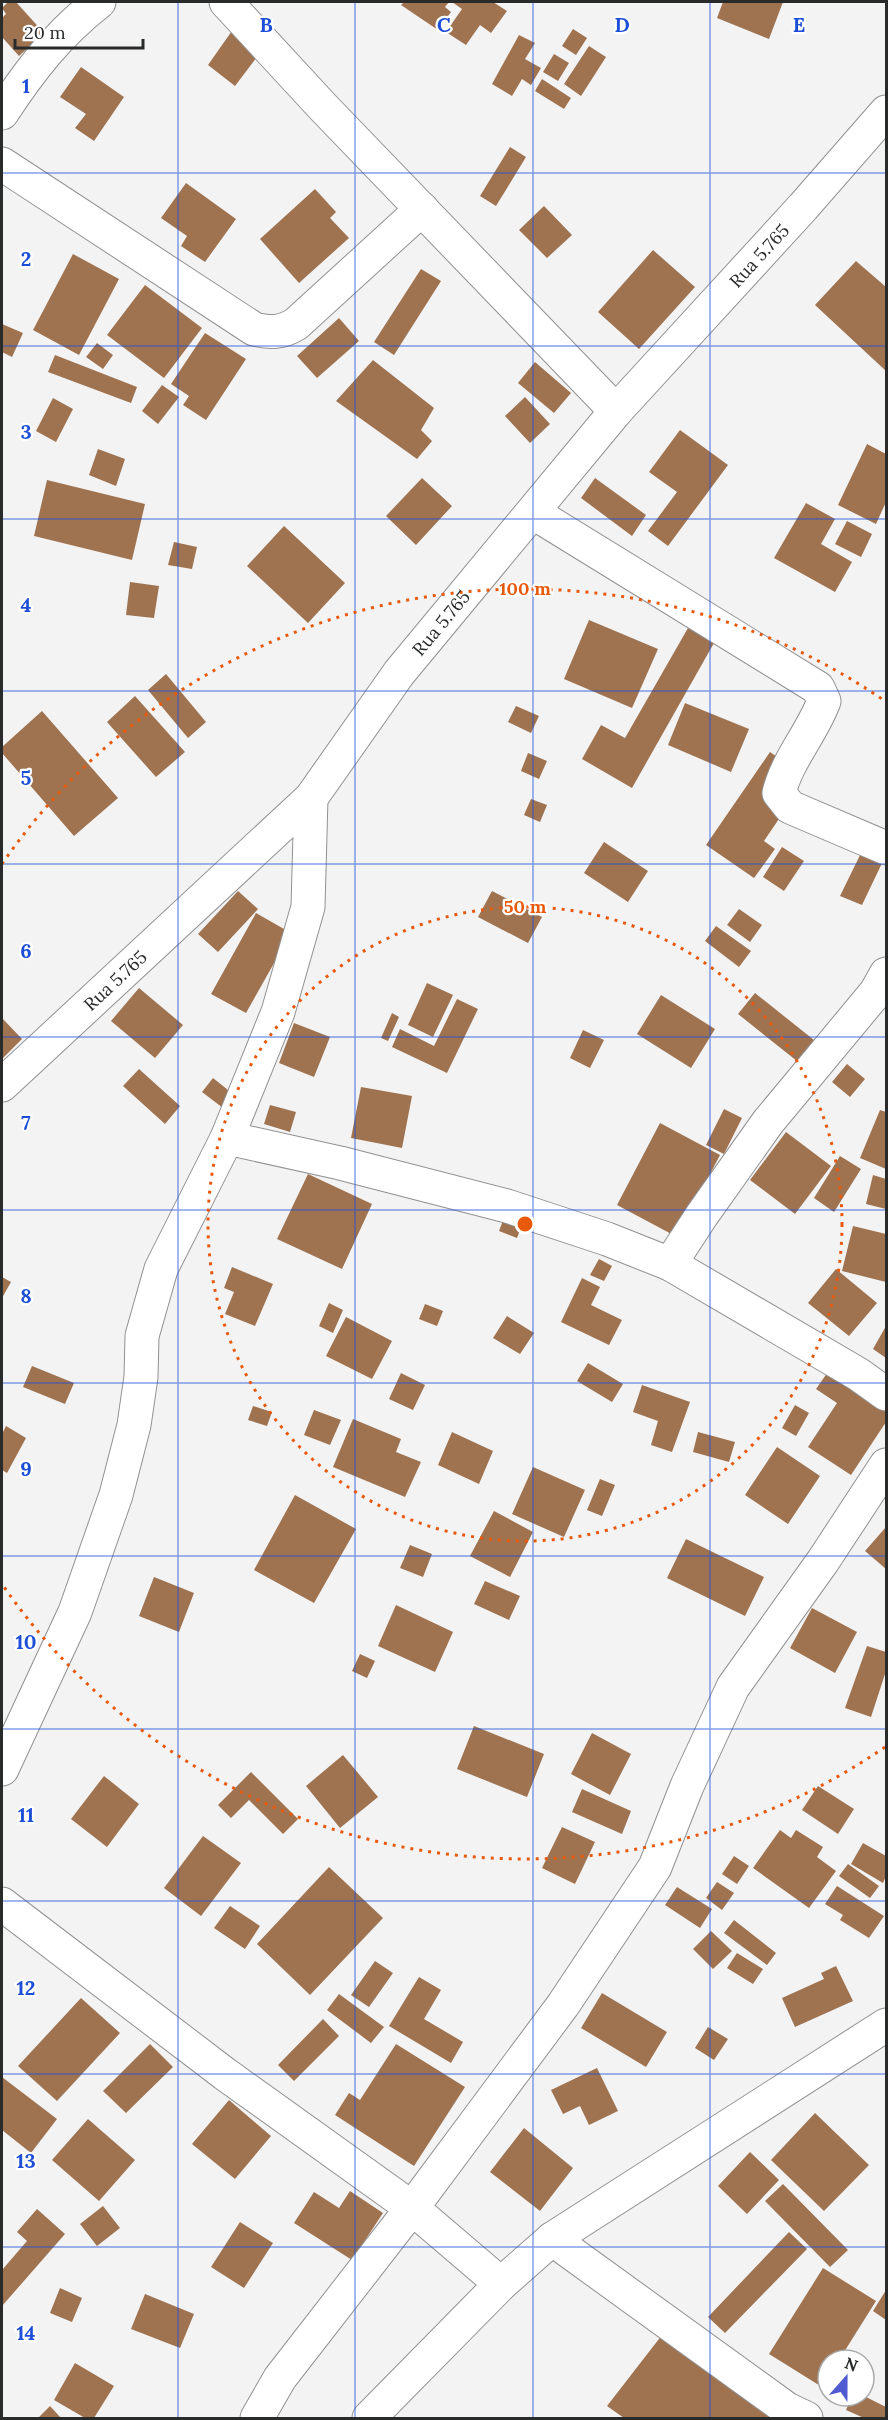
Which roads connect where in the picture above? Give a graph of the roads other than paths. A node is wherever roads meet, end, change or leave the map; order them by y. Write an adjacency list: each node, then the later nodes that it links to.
1 (99, 2): 3 (street)
2 (226, 2): 6 (street)
3 (2, 112)
4 (886, 112): 7 (street, Rua 5.765)
5 (2, 164): 6 (street)
6 (422, 209): 7 (street)
7 (615, 411): 8 (street, Rua 5.765)
8 (534, 513): 9 (street, Rua 5.765); 10 (street)
9 (311, 798): 12 (street, Rua 5.765); 13 (street)
10 (886, 848)
11 (886, 974): 14 (street)
12 (2, 1085)
13 (227, 1138): 14 (street); 17 (street)
14 (670, 1264): 15 (street)
15 (886, 1394)
16 (886, 1465): 20 (street)
17 (2, 1769)
18 (2, 1904): 20 (street)
19 (886, 2025): 21 (street)
20 (412, 2208): 22 (street); 23 (street)
21 (552, 2239): 22 (street); 25 (street)
22 (501, 2284): 24 (street)
23 (256, 2418)
24 (369, 2418)
25 (806, 2418)

